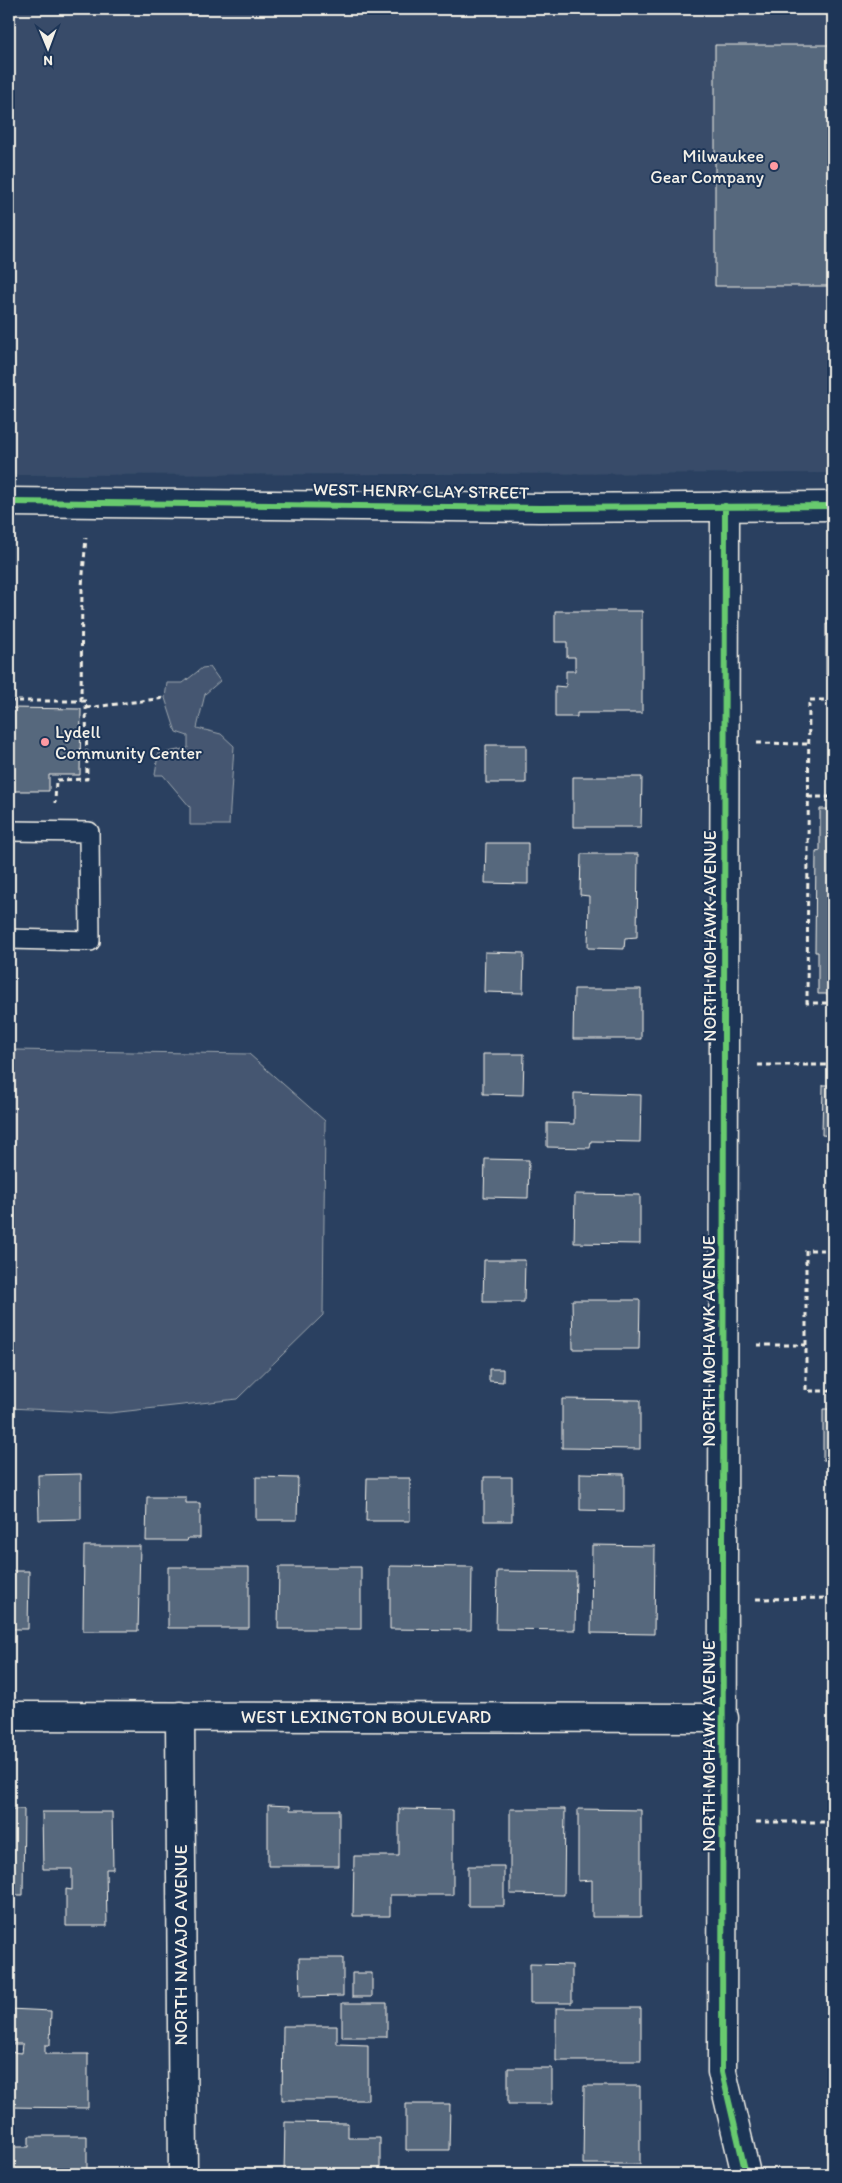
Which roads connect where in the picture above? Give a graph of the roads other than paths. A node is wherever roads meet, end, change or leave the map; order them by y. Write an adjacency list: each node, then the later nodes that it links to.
1 (9, 502): 2 (street, WEST HENRY CLAY STREET)
2 (725, 506): 3 (street, WEST HENRY CLAY STREET); 8 (street, NORTH MOHAWK AVENUE)
3 (833, 506)
4 (9, 831): 5 (lane)
5 (9, 939)
6 (9, 1716): 7 (street, WEST LEXINGTON BOULEVARD)
7 (180, 1716): 8 (street, WEST LEXINGTON BOULEVARD); 9 (street, NORTH NAVAJO AVENUE)
8 (724, 1718): 10 (street, NORTH MOHAWK AVENUE)
9 (182, 2174)
10 (746, 2174)

